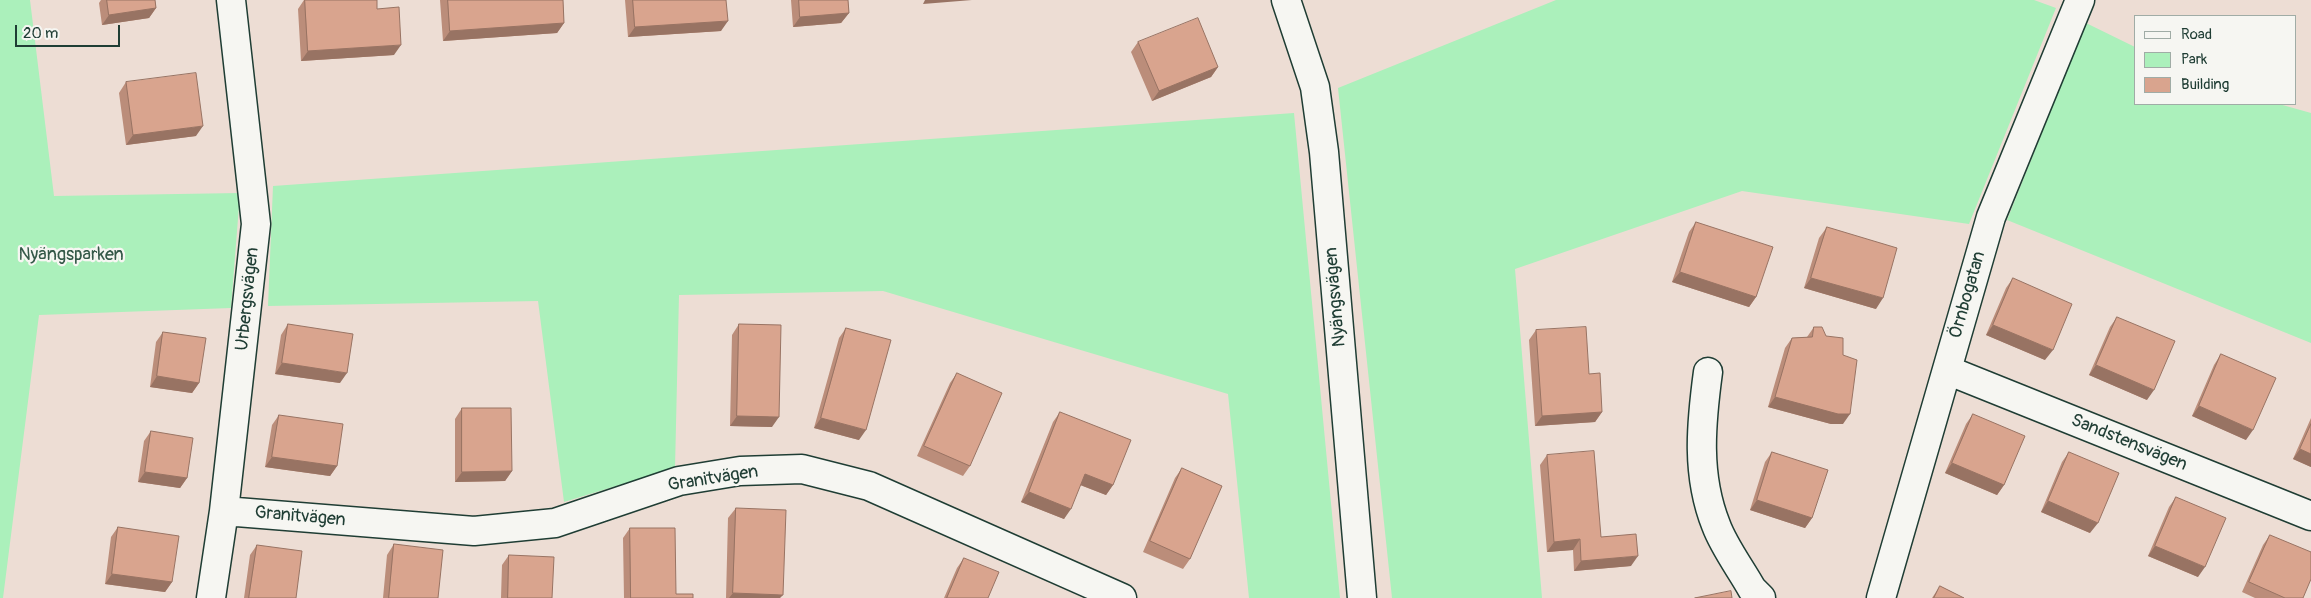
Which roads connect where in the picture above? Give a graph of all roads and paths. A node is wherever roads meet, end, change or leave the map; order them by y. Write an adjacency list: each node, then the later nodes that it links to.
1 (231, 0): 6 (street, Urbergsvägen)
2 (1286, 0): 10 (street, Nyängsvägen)
3 (2080, 0): 4 (street, Örnbogatan)
4 (1947, 370): 7 (street, Sandstensvägen); 12 (street, Örnbogatan)
5 (1708, 372): 11 (street)
6 (224, 511): 8 (street, Urbergsvägen); 9 (street, Granitvägen)
7 (2311, 516)
8 (211, 598)
9 (1122, 598)
10 (1362, 598)
11 (1761, 598)
12 (1881, 598)

